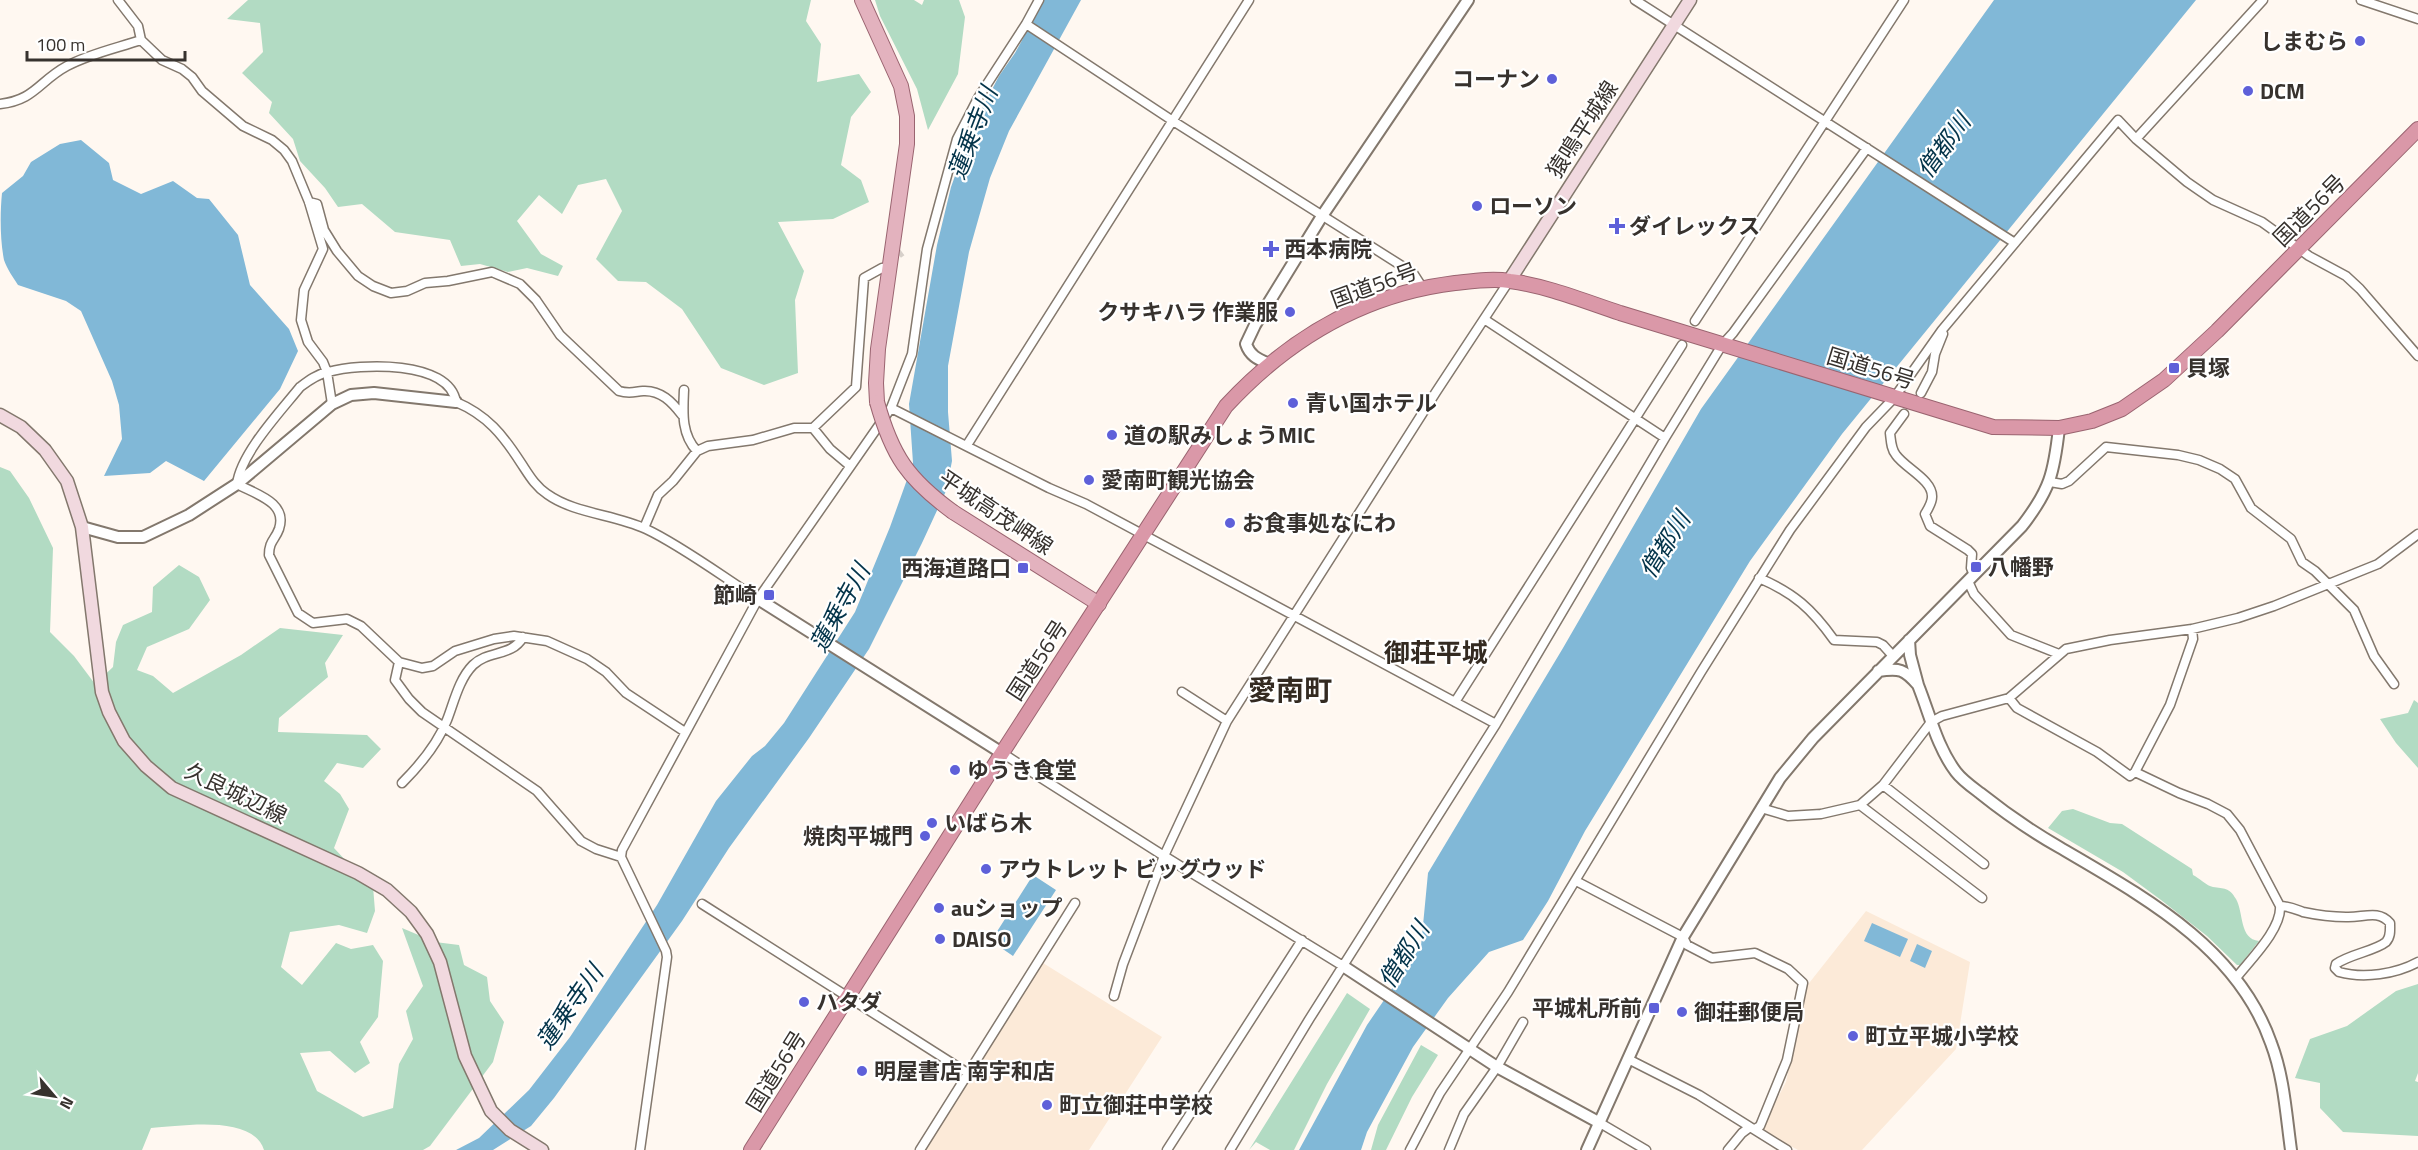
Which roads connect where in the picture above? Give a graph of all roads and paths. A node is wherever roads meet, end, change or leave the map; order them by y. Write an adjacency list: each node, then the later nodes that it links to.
1 (118, 0): 14 (street)
2 (862, 0): 41 (main road, 平城高茂岬線)
3 (1040, 0): 13 (street)
4 (1249, 0): 16 (street)
5 (1468, 0): 22 (street)
6 (1635, 0): 12 (street)
7 (1690, 0): 12 (main road, 猿鳴平城線)
8 (1904, 0): 17 (street)
9 (2263, 0): 19 (street)
10 (2361, 0): 11 (street)
11 (2418, 19)
12 (1674, 25): 17 (street); 26 (main road, 猿鳴平城線)
13 (1029, 26): 16 (street); 41 (street)
14 (141, 40): 15 (street); 21 (street)
15 (0, 104)
16 (1173, 121): 22 (street); 49 (street)
17 (1825, 121): 20 (street); 29 (street)
18 (2418, 129): 24 (highway, 国道56号)
19 (2136, 139): 23 (street); 24 (street)
20 (1870, 150): 23 (street); 32 (street)
21 (309, 202): 35 (street); 44 (street)
22 (1322, 216): 27 (street); 34 (street)
23 (2012, 241): 30 (street)
24 (2299, 249): 33 (street); 47 (highway, 国道56号)
25 (882, 268): 46 (street)
26 (1509, 281): 27 (highway, 国道56号); 28 (street); 32 (highway, 国道56号)
27 (1422, 287): 34 (highway, 国道56号)
28 (1484, 319): 45 (street); 63 (street)
29 (1695, 321)
30 (1942, 330): 37 (street); 38 (street)
31 (1682, 345): 45 (street)
32 (1722, 345): 38 (highway, 国道56号); 48 (street)
33 (2418, 357)
34 (1269, 364): 56 (highway, 国道56号)
35 (327, 372): 39 (street); 40 (street); 53 (street)
36 (684, 390): 44 (street)
37 (1921, 393)
38 (1892, 397): 47 (highway, 国道56号); 58 (street)
39 (456, 402): 40 (street); 55 (street)
40 (332, 404): 53 (street)
41 (884, 405): 49 (street); 51 (street); 62 (main road, 平城高茂岬線, bridge)
42 (1904, 414): 59 (street)
43 (0, 415): 54 (main road, 久良城辺線)
44 (682, 415): 50 (street)
45 (1636, 419): 48 (street); 75 (street)
46 (813, 428): 50 (street); 51 (street)
47 (2060, 428): 52 (street)
48 (1665, 438): 78 (street)
49 (964, 443): 56 (street)
50 (697, 451): 55 (street)
51 (849, 465): 61 (street)
52 (2050, 482): 59 (street); 60 (street)
53 (237, 484): 54 (street); 69 (street)
54 (82, 527): 109 (main road, 久良城辺線)
55 (644, 528): 61 (street)
56 (1143, 534): 62 (highway, 国道56号); 63 (street)
57 (2418, 534): 60 (street)
58 (1759, 578): 68 (street); 90 (street)
59 (1971, 578): 66 (street); 67 (street)
60 (2327, 583): 64 (street); 71 (street)
61 (758, 599): 80 (street); 81 (street)
62 (1099, 604): 81 (highway, 国道56号)
63 (1294, 617): 75 (street); 76 (street)
64 (2192, 629): 67 (street); 82 (street)
65 (523, 637): 69 (street); 79 (street); 80 (street)
66 (1910, 640): 68 (street); 72 (street)
67 (2059, 654): 74 (street)
68 (1893, 656): 70 (street)
69 (399, 662): 79 (street)
70 (1878, 671): 72 (street); 86 (street)
71 (2394, 684)
72 (1918, 685): 77 (street)
73 (1182, 692): 76 (street)
74 (2008, 698): 77 (street); 82 (street)
75 (1455, 702): 78 (street)
76 (1227, 721): 87 (street)
77 (1931, 722): 84 (street); 99 (street)
78 (1496, 724): 98 (street)
79 (444, 727): 83 (street); 88 (street)
80 (685, 732): 88 (street)
81 (1002, 753): 87 (street); 100 (highway, 国道56号)
82 (2135, 772): 94 (street)
83 (402, 783)
84 (1882, 785): 85 (street); 89 (street)
85 (1860, 805): 86 (street); 91 (street)
86 (1761, 808): 95 (street)
87 (1164, 856): 96 (street); 101 (street)
88 (621, 857): 110 (street)
89 (1984, 864)
90 (1576, 880): 95 (street); 103 (street)
91 (1982, 898)
92 (1075, 903): 106 (street)
93 (702, 904): 100 (street)
94 (2280, 906): 97 (street); 99 (street)
95 (1683, 937): 104 (street); 108 (street)
96 (1302, 940): 98 (street); 113 (street)
97 (2418, 962)
98 (1346, 968): 103 (street); 114 (street)
99 (2236, 978): 121 (street)
100 (849, 996): 106 (street); 111 (highway, 国道56号)
101 (1114, 996)
102 (1523, 1022): 105 (street)
103 (1469, 1047): 105 (street); 115 (street)
104 (1628, 1059): 107 (street); 108 (street)
105 (1497, 1067): 107 (street); 116 (street)
106 (969, 1074): 112 (street)
107 (1600, 1123): 117 (street); 118 (street)
108 (1752, 1128): 119 (street); 120 (street)
109 (538, 1148)
110 (640, 1150)
111 (751, 1150)
112 (920, 1150)
113 (1167, 1150)
114 (1230, 1150)
115 (1410, 1150)
116 (1449, 1150)
117 (1587, 1150)
118 (1646, 1150)
119 (1728, 1150)
120 (1787, 1150)
121 (2291, 1150)

